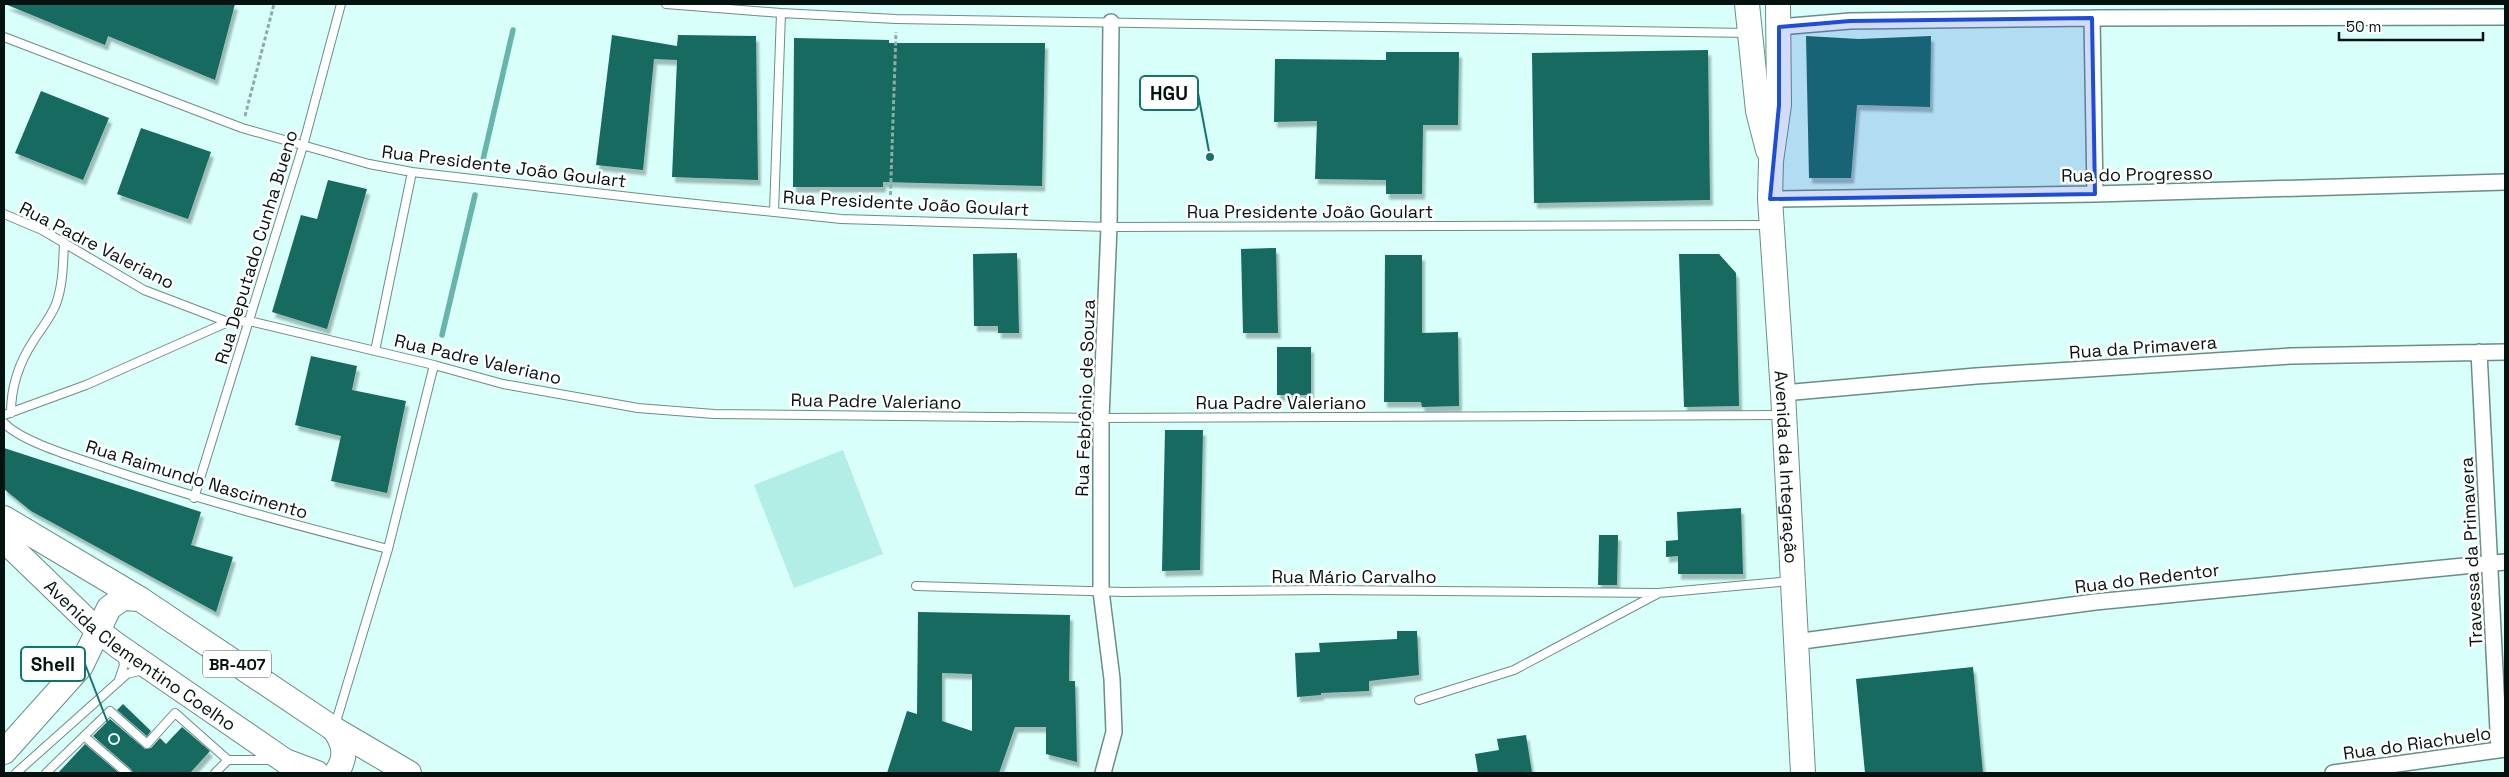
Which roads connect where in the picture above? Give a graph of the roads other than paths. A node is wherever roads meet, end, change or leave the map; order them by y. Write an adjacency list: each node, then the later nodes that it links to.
1 (341, 4): 11 (lane, Rua Deputado Cunha Bueno)
2 (666, 4): 4 (lane)
3 (1747, 4): 9 (main road, Avenida da Integração)
4 (781, 13): 8 (lane); 17 (lane)
5 (1778, 15): 7 (street); 12 (main road, Avenida da Integração)
6 (2505, 17): 7 (street)
7 (2092, 18): 15 (street)
8 (1111, 22): 9 (lane); 20 (street, Rua Febrônio de Souza)
9 (1750, 33): 12 (main road, Avenida da Integração)
10 (4, 37): 11 (lane, Rua Presidente João Goulart)
11 (303, 146): 13 (lane, Rua Presidente João Goulart); 22 (lane, Rua Deputado Cunha Bueno)
12 (1771, 161): 16 (main road, Avenida da Integração)
13 (412, 172): 17 (lane, Rua Presidente João Goulart); 24 (lane)
14 (2505, 182): 15 (street, Rua do Progresso)
15 (2095, 194): 16 (street, Rua do Progresso)
16 (1770, 198): 19 (main road, Avenida da Integração)
17 (774, 212): 20 (lane, Rua Presidente João Goulart)
18 (4, 214): 21 (lane, Rua Padre Valeriano)
19 (1771, 225): 20 (lane, Rua Presidente João Goulart); 28 (main road, Avenida da Integração)
20 (1109, 226): 30 (street, Rua Febrônio de Souza)
21 (64, 243): 23 (lane, Rua Padre Valeriano); 29 (lane)
22 (249, 321): 23 (lane, Rua Padre Valeriano); 24 (lane, Rua Padre Valeriano); 32 (lane, Rua Deputado Cunha Bueno)
23 (228, 322): 29 (lane)
24 (375, 351): 27 (lane, Rua Padre Valeriano)
25 (2479, 352): 26 (street, Rua da Primavera); 28 (street, Rua da Primavera); 36 (street, Travessa da Primavera)
26 (2505, 352)
27 (434, 365): 30 (lane, Rua Padre Valeriano); 35 (lane)
28 (1783, 404): 30 (lane, Rua Padre Valeriano); 37 (main road, Avenida da Integração)
29 (7, 414)
30 (1100, 418): 39 (street, Rua Febrônio de Souza)
31 (4, 423): 32 (lane, Rua Raimundo Nascimento)
32 (194, 498): 35 (lane, Rua Raimundo Nascimento)
33 (4, 518): 41 (main road, Avenida Clementino Coelho / BR-407)
34 (4, 540): 42 (main road, Avenida Clementino Coelho / BR-407)
35 (388, 549): 48 (lane)
36 (2498, 563): 43 (street, Rua do Redentor); 50 (street, Travessa da Primavera)
37 (1792, 581): 40 (lane, Rua Mário Carvalho); 43 (main road, Avenida da Integração)
38 (916, 586): 39 (lane, Rua Mário Carvalho)
39 (1100, 590): 40 (lane, Rua Mário Carvalho); 61 (street, Rua Febrônio de Souza)
40 (1658, 594): 47 (lane)
41 (140, 599): 42 (main road); 48 (main road, Avenida Clementino Coelho / BR-407)
42 (97, 630): 44 (main road, Avenida Clementino Coelho / BR-407); 51 (main road)
43 (1795, 642): 62 (main road, Avenida da Integração)
44 (118, 646): 45 (main road, Avenida Clementino Coelho / BR-407); 46 (lane)
45 (153, 671): 46 (lane); 53 (main road, Avenida Clementino Coelho / BR-407)
46 (115, 686): 54 (lane)
47 (1419, 700)
48 (334, 730): 59 (main road); 60 (main road, Avenida Clementino Coelho / BR-407)
49 (84, 736): 52 (lane); 55 (lane); 56 (lane)
50 (2502, 750): 63 (street, Rua do Riachuelo)
51 (4, 752)
52 (228, 760): 53 (lane); 57 (lane)
53 (285, 761): 58 (main road, BR-407)
54 (16, 773)
55 (46, 773)
56 (126, 773)
57 (215, 773)
58 (316, 773)
59 (336, 773)
60 (409, 773)
61 (1103, 773)
62 (1803, 773)
63 (2341, 773)

